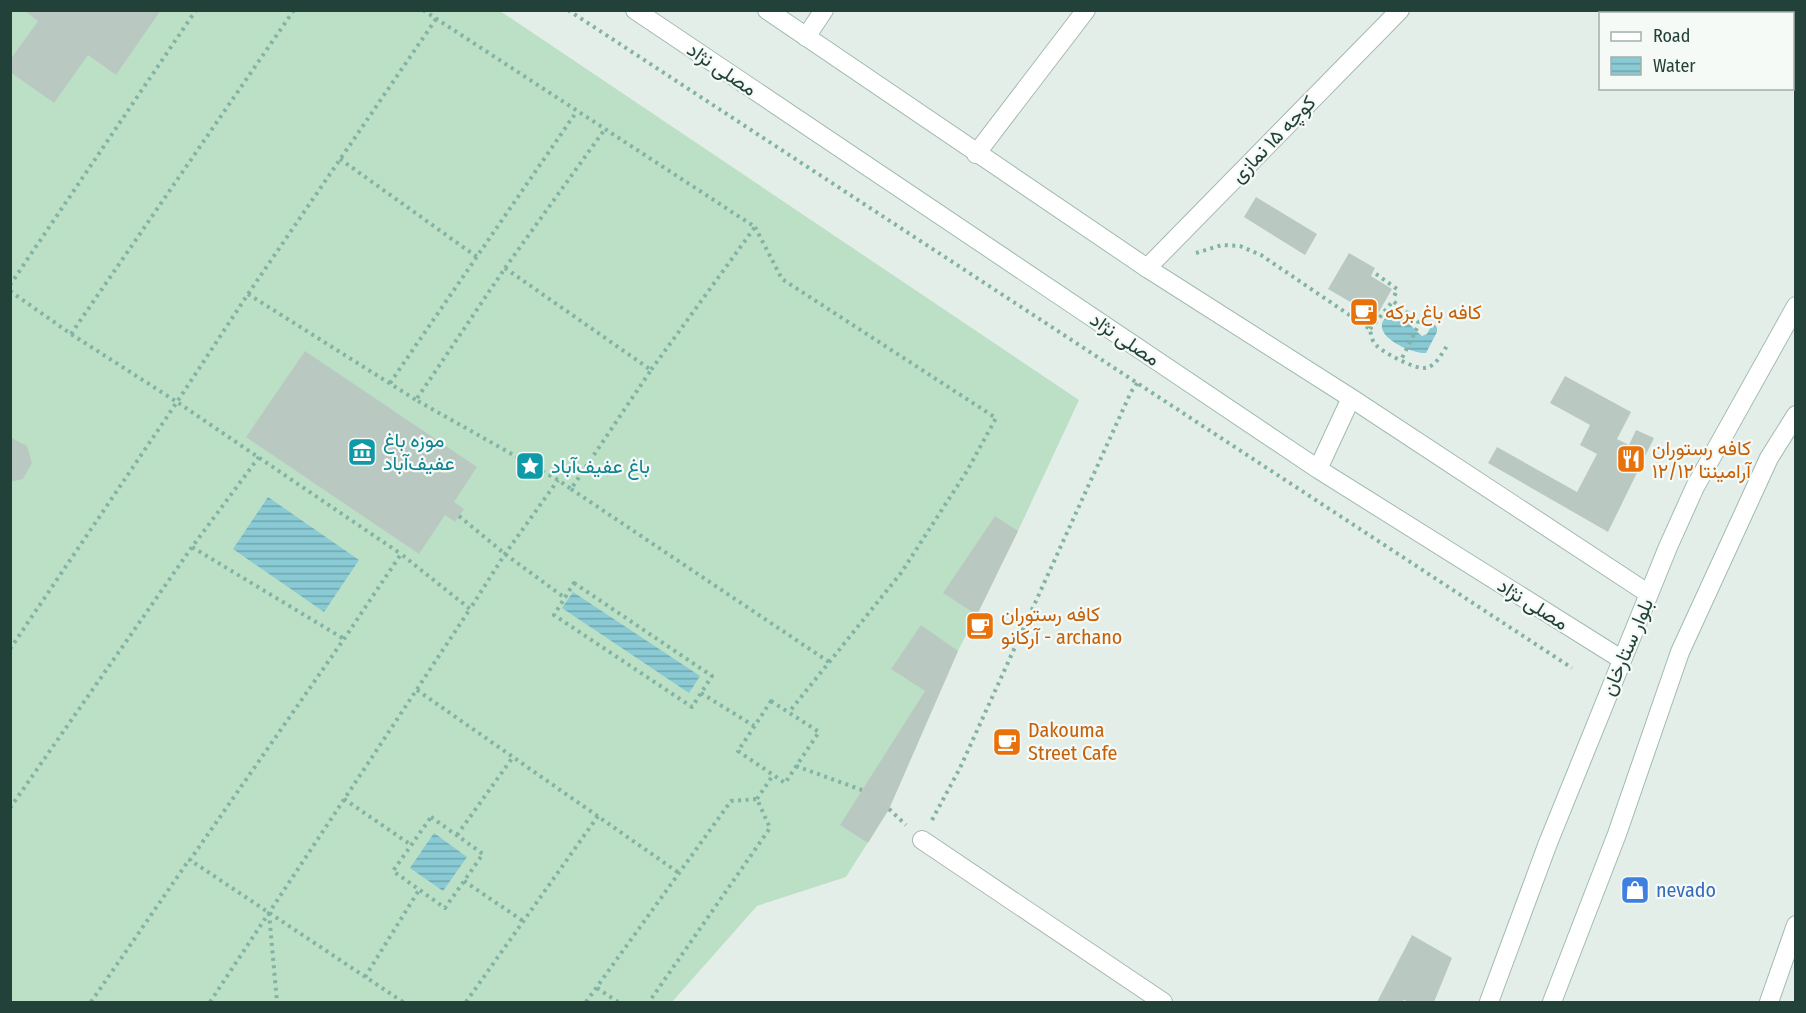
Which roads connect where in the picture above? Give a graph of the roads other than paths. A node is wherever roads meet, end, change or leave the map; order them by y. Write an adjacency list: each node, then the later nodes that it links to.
1 (635, 10): 12 (main road, مصلی نژاد)
2 (768, 10): 6 (main road)
3 (824, 10): 6 (main road)
4 (1086, 10): 7 (main road)
5 (1400, 10): 8 (main road, کوچه ۱۵ نمازی)
6 (806, 37): 7 (main road)
7 (976, 154): 8 (main road)
8 (1147, 268): 10 (main road)
9 (1796, 306): 13 (main road, بلوار ستارخان)
10 (1351, 398): 12 (main road); 13 (main road)
11 (1796, 415): 19 (main road)
12 (1318, 469): 14 (main road, مصلی نژاد)
13 (1649, 594): 14 (main road, بلوار ستارخان)
14 (1621, 659): 18 (main road, بلوار ستارخان)
15 (922, 840): 17 (main road)
16 (1796, 925): 20 (main road)
17 (1163, 1002)
18 (1489, 1002)
19 (1552, 1002)
20 (1769, 1002)

